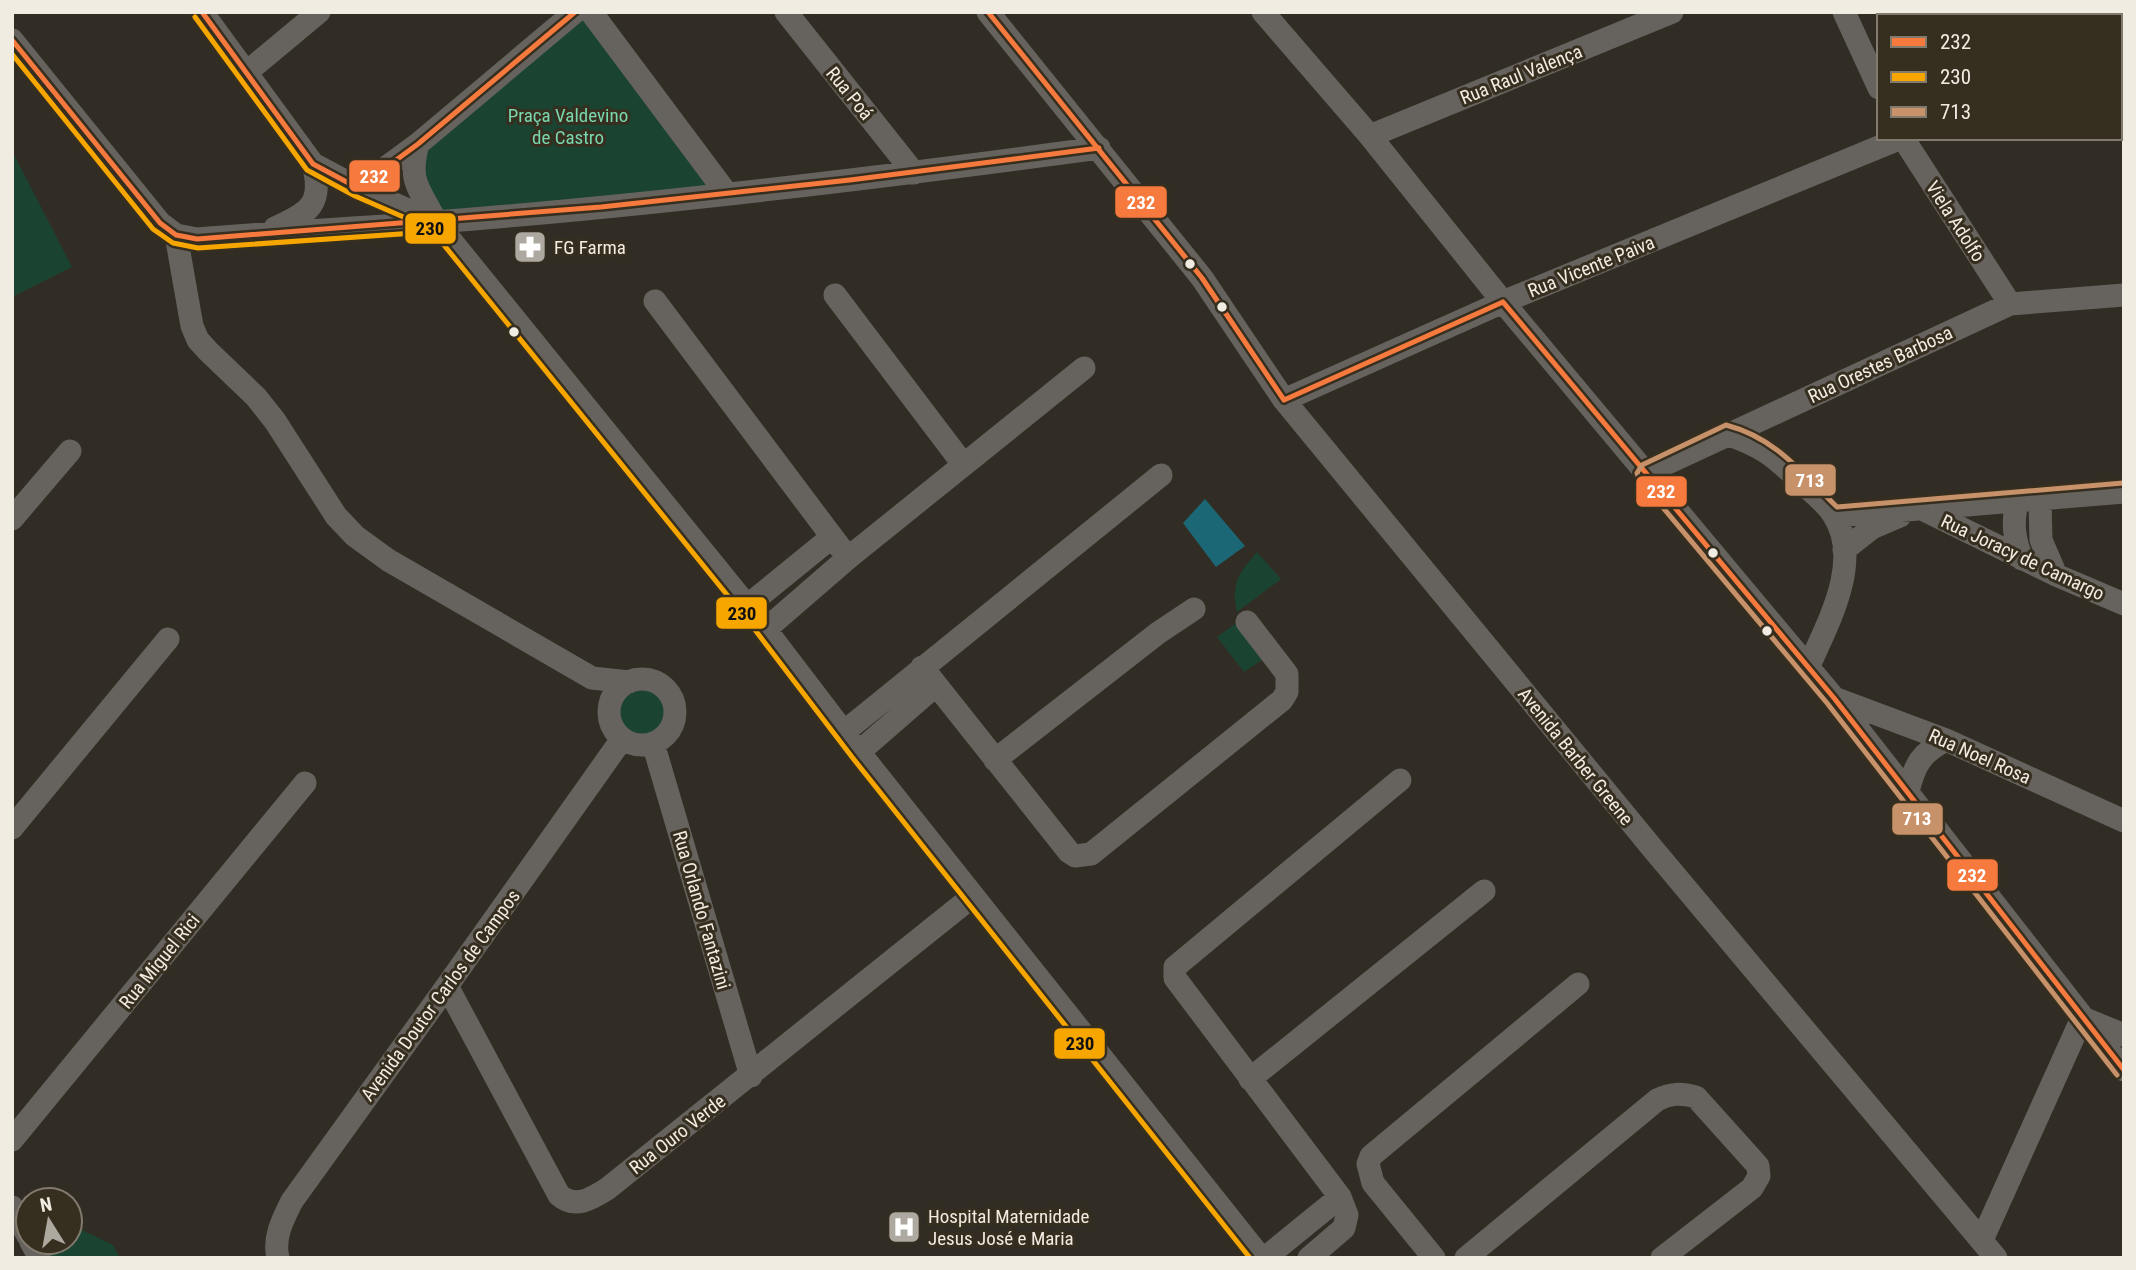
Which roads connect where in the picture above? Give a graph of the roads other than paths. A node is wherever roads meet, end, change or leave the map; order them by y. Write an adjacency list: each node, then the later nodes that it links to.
1 (202, 12): 11 (street)
2 (319, 12): 11 (street)
3 (575, 12): 16 (street)
4 (591, 12): 21 (street)
5 (786, 12): 19 (street, Rua Poá)
6 (988, 12): 17 (street, Avenida Barber Greene)
7 (1263, 12): 13 (street)
8 (1672, 12): 13 (street, Rua Raul Valença)
9 (1844, 12): 12 (street)
10 (12, 40): 24 (street)
11 (247, 72): 18 (street)
12 (1877, 84)
13 (1370, 136): 28 (street)
14 (1897, 140): 28 (street, Rua Vicente Paiva)
15 (1903, 140): 29 (street, Viela Adolfo)
16 (418, 144): 20 (street); 22 (street)
17 (1099, 148): 19 (street); 32 (street, Avenida Barber Greene)
18 (313, 164): 20 (street); 23 (street)
19 (914, 173): 21 (street)
20 (358, 188): 22 (street)
21 (727, 194): 22 (street)
22 (436, 222): 23 (street); 50 (street)
23 (264, 233): 24 (street)
24 (176, 235): 57 (street)
25 (835, 295): 36 (street)
26 (2124, 295): 29 (street, Rua Orestes Barbosa)
27 (655, 301): 44 (street)
28 (1503, 302): 32 (street, Rua Vicente Paiva); 37 (street)
29 (2010, 304): 31 (street, Rua Orestes Barbosa)
30 (1084, 368): 36 (street)
31 (1818, 393): 33 (street, Rua Orestes Barbosa); 35 (street)
32 (1284, 400): 83 (street, Avenida Barber Greene)
33 (1726, 434): 35 (street); 37 (street, Rua Orestes Barbosa)
34 (71, 451): 43 (street)
35 (1771, 454): 42 (street)
36 (963, 464): 46 (street)
37 (1646, 473): 55 (street)
38 (1161, 475): 56 (street)
39 (2124, 492): 40 (street)
40 (2028, 501): 41 (street); 47 (street); 48 (street)
41 (1918, 510): 42 (street); 45 (street); 47 (street, Rua Joracy de Camargo)
42 (1834, 516): 45 (street)
43 (12, 519)
44 (832, 537): 46 (street); 50 (street)
45 (1844, 550): 55 (street)
46 (848, 558): 53 (street)
47 (2022, 559): 48 (street, Rua Joracy de Camargo)
48 (2056, 575): 49 (street, Rua Joracy de Camargo)
49 (2124, 604)
50 (747, 606): 53 (street)
51 (1194, 608): 66 (street)
52 (1247, 622): 66 (street)
53 (765, 629): 61 (street)
54 (168, 639): 71 (street)
55 (1808, 668): 59 (street)
56 (929, 676): 61 (street); 65 (street); 66 (street)
57 (592, 678): 58 (street); 60 (street)
58 (629, 682): 60 (street); 64 (street)
59 (1834, 698): 63 (street, Rua Noel Rosa); 69 (street)
60 (609, 718): 62 (street)
61 (844, 733): 65 (street)
62 (622, 739): 64 (street); 75 (street, Avenida Doutor Carlos de Campos)
63 (1947, 740): 69 (street); 70 (street, Rua Noel Rosa)
64 (653, 743): 79 (street, Rua Orlando Fantazini)
65 (859, 752): 73 (street)
66 (995, 760)
67 (1400, 780): 80 (street)
68 (305, 783): 81 (street, Rua Miguel Rici)
69 (1908, 791): 76 (street)
70 (2124, 821)
71 (12, 828)
72 (1484, 891): 80 (street)
73 (973, 896): 79 (street, Rua Ouro Verde); 85 (street)
74 (1578, 984): 87 (street)
75 (447, 986): 79 (street, Rua Ouro Verde); 84 (street, Avenida Doutor Carlos de Campos)
76 (2082, 1018): 77 (street); 78 (street); 83 (street)
77 (2124, 1035)
78 (2124, 1070)
79 (751, 1076)
80 (1250, 1079): 82 (street)
81 (12, 1140)
82 (1340, 1197): 85 (street); 86 (street)
83 (1989, 1249)
84 (278, 1258)
85 (1263, 1258)
86 (1309, 1258)
87 (1434, 1258)
88 (1466, 1258): 89 (street)
89 (1662, 1258)

